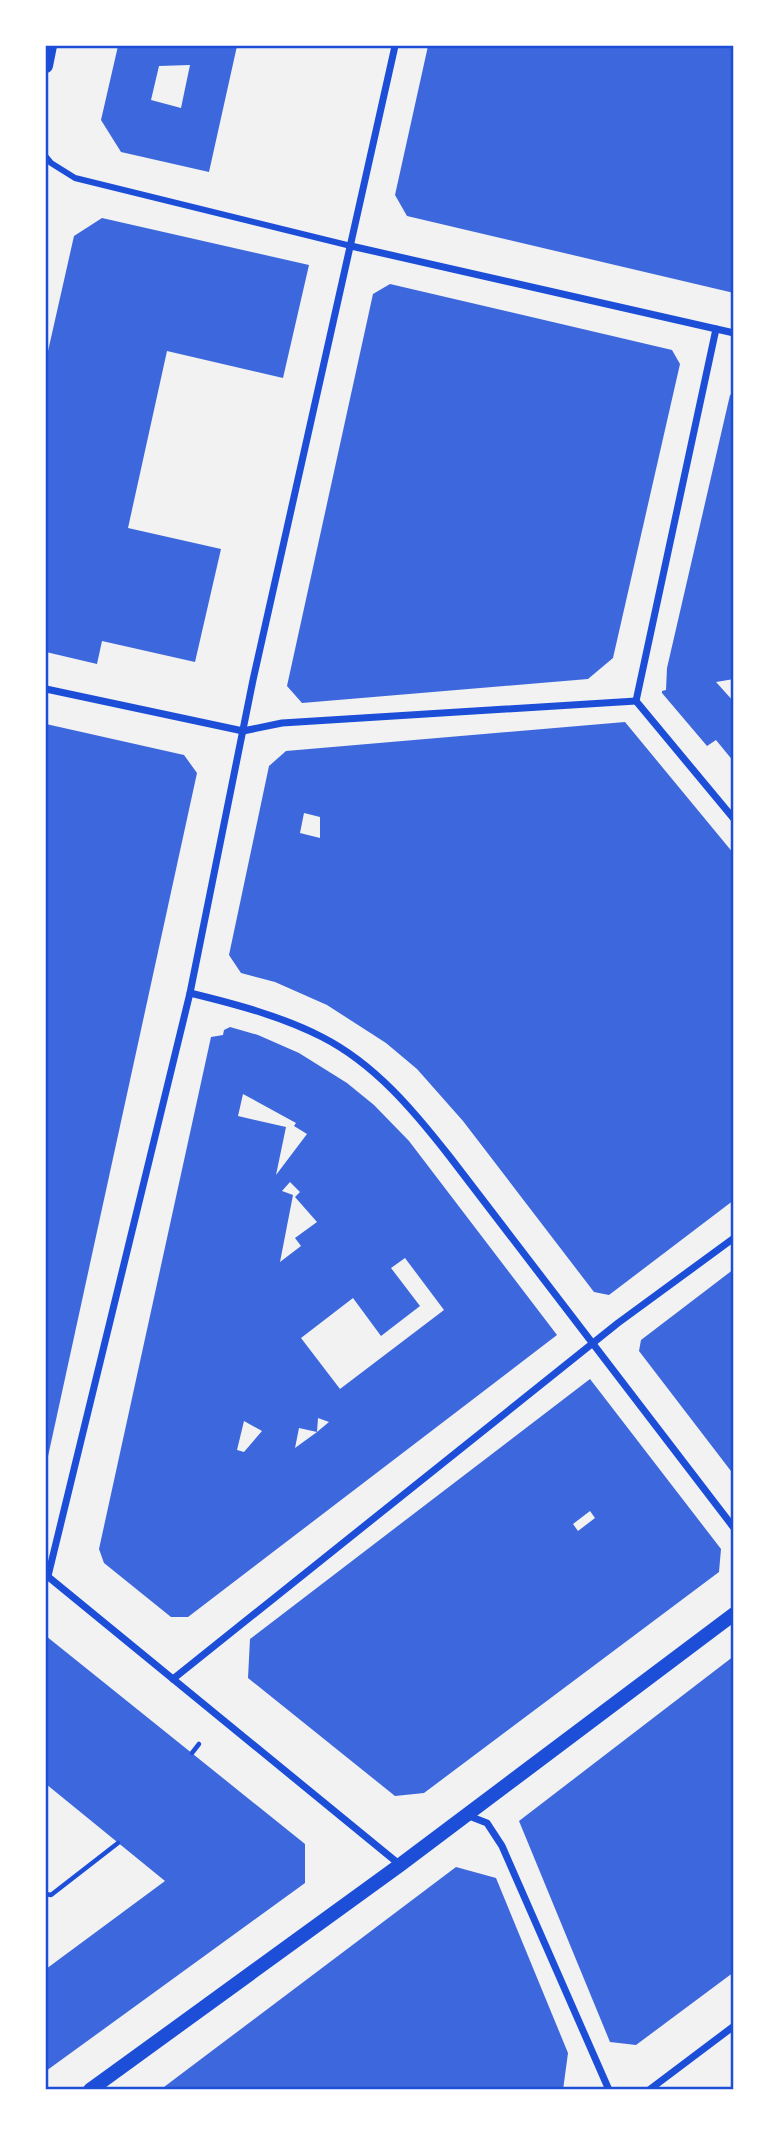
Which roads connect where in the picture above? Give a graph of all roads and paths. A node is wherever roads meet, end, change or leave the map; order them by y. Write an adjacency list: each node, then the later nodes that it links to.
1 (50, 46): 3 (main road)
2 (395, 46): 5 (street)
3 (46, 66)
4 (46, 157): 5 (street)
5 (351, 246): 6 (street); 10 (street)
6 (716, 329): 7 (street); 9 (street)
7 (733, 333)
8 (46, 689): 10 (street)
9 (636, 701): 10 (street); 11 (street)
10 (243, 731): 12 (street)
11 (733, 819)
12 (190, 993): 14 (street); 16 (street)
13 (733, 1238): 14 (street)
14 (593, 1343): 15 (street); 18 (street)
15 (733, 1528)
16 (47, 1575): 18 (street)
17 (733, 1614): 21 (main road)
18 (173, 1679): 23 (street)
19 (199, 1744): 20 (path)
20 (192, 1753)
21 (465, 1816): 23 (main road); 27 (street)
22 (118, 1843): 24 (path)
23 (400, 1865): 26 (main road)
24 (46, 1894)
25 (733, 2026): 28 (street)
26 (90, 2090)
27 (609, 2090)
28 (649, 2090)

